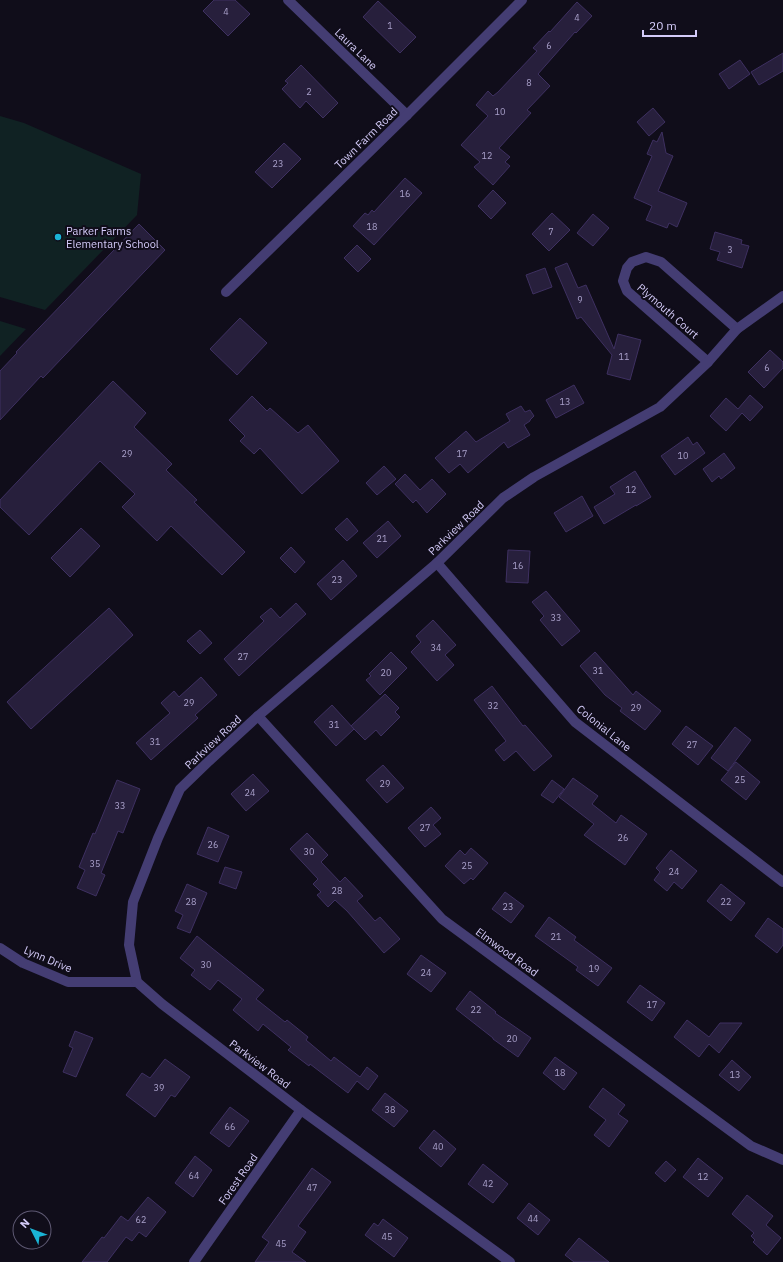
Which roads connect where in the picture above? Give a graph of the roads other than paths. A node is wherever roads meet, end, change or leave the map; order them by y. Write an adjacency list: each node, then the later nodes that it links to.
1 (288, 0): 3 (street, Laura Lane)
2 (522, 0): 3 (street, Town Farm Road)
3 (406, 115): 4 (street, Town Farm Road)
4 (226, 292)
5 (783, 296): 6 (street, Parkview Road)
6 (737, 329): 7 (street, Parkview Road); 7 (street, Plymouth Court)
7 (708, 362): 8 (street, Parkview Road)
8 (437, 563): 9 (street, Parkview Road); 10 (street, Colonial Lane)
9 (258, 716): 12 (street, Parkview Road); 14 (street, Elmwood Road)
10 (783, 882)
11 (0, 948): 12 (street, Lynn Drive)
12 (137, 982): 13 (street, Parkview Road)
13 (301, 1110): 15 (street, Forest Road); 16 (street, Parkview Road)
14 (783, 1160)
15 (194, 1262)
16 (510, 1262)

